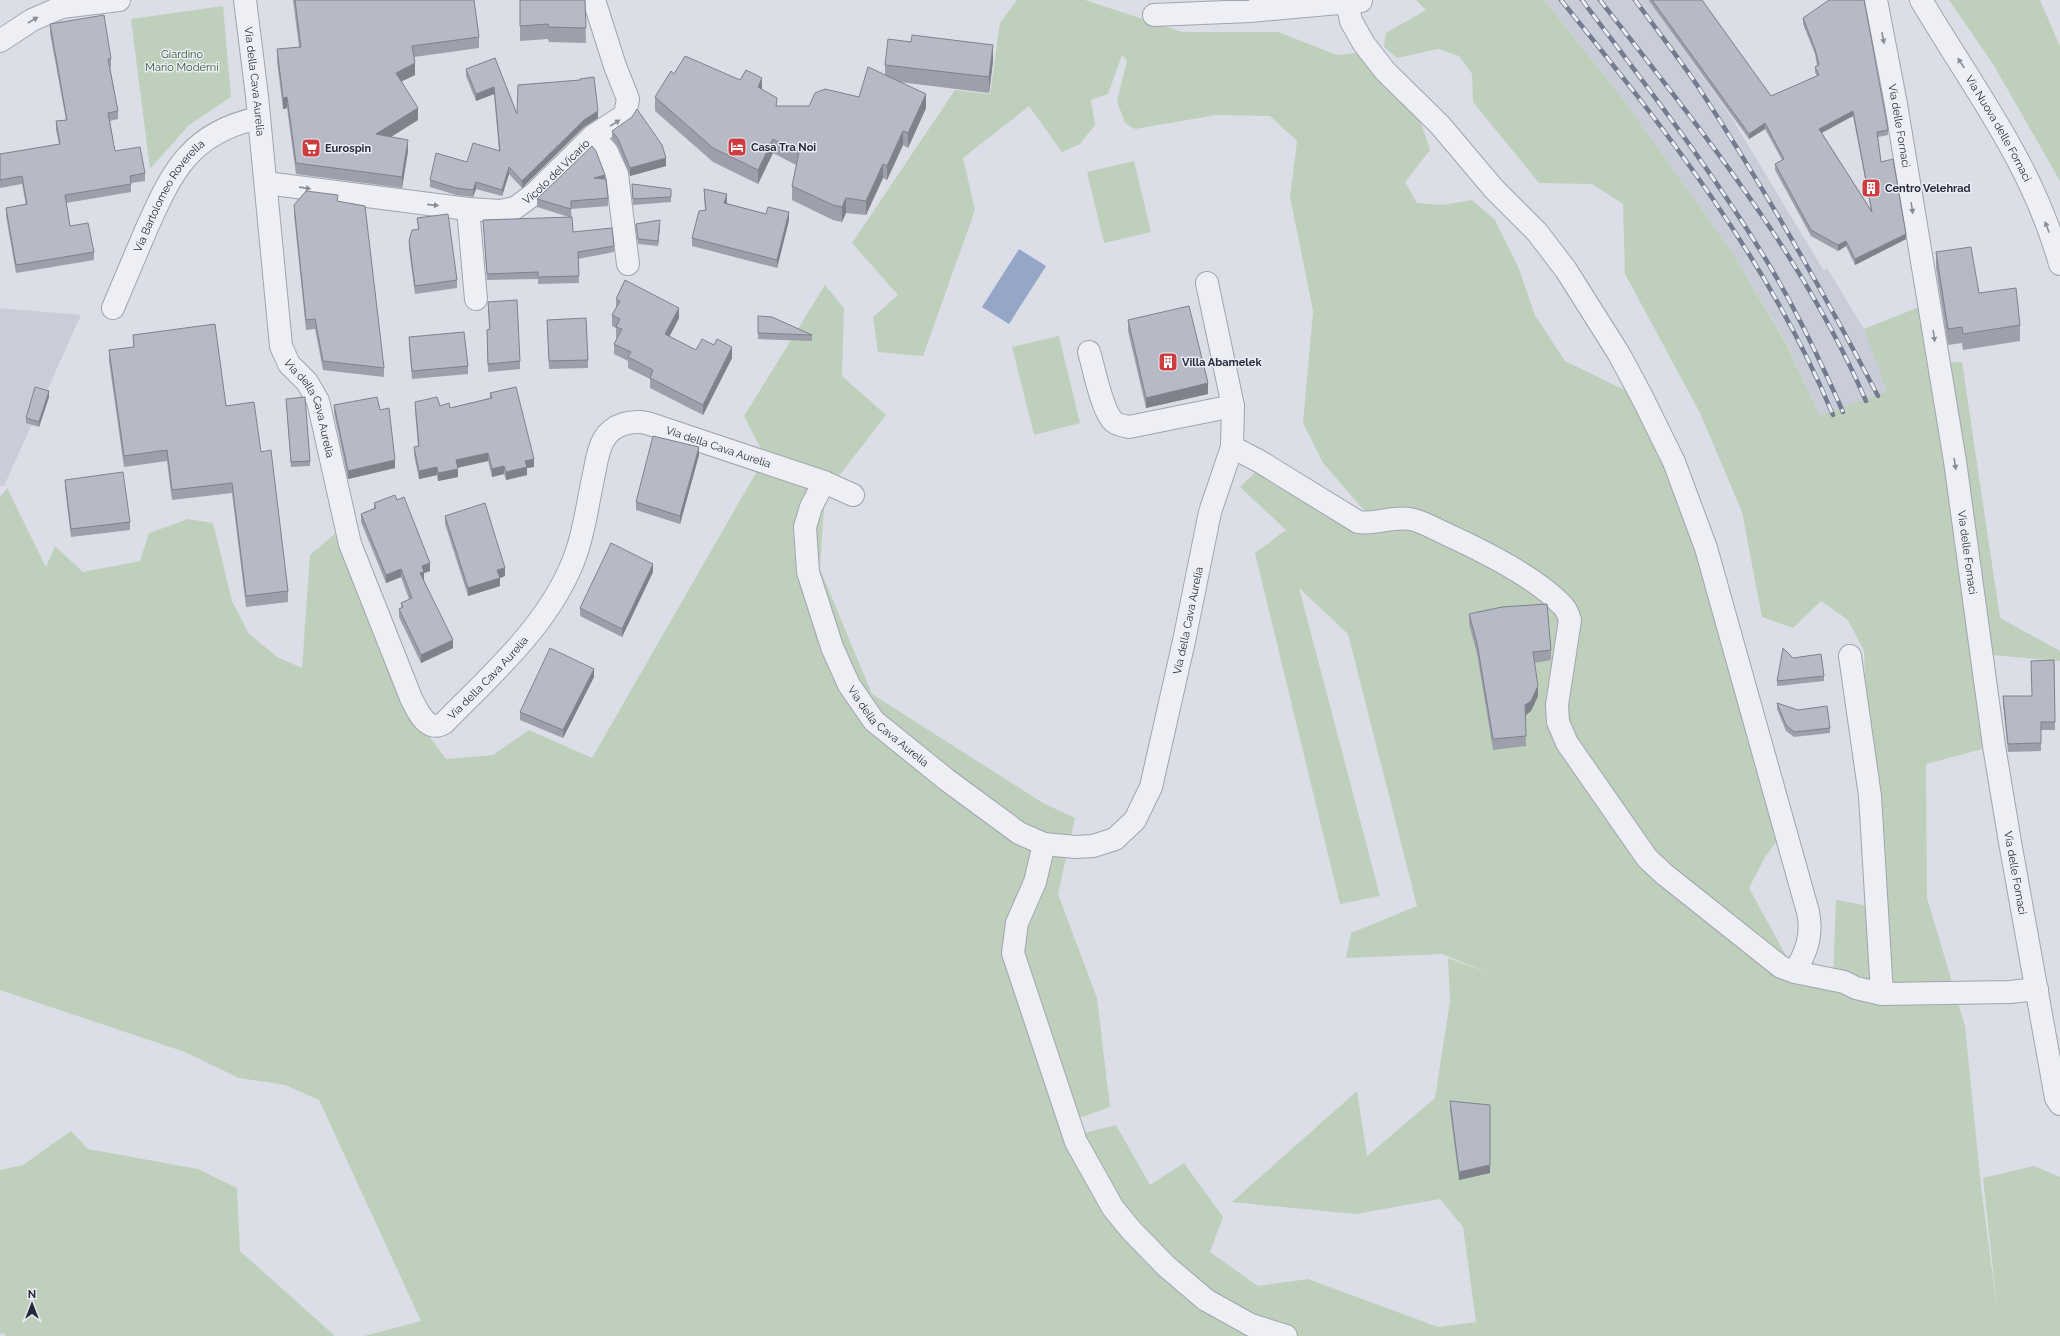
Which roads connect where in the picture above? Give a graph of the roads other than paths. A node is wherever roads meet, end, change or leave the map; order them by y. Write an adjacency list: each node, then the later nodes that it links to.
1 (119, 0): 6 (street)
2 (245, 0): 9 (street, Via della Cava Aurelia)
3 (594, 0): 10 (street, Vicolo del Vicario, one-way to 3)
4 (1876, 0): 28 (street, Via delle Fornaci, one-way to 28)
5 (1921, 0): 14 (street, Via Nuova delle Fornaci, one-way to 5)
6 (68, 2): 8 (street, one-way to 6)
7 (1154, 14): 27 (street)
8 (0, 41)
9 (259, 118): 11 (street, Via della Cava Aurelia); 17 (street, Via Bartolomeo Roverella)
10 (594, 136): 12 (street, Vicolo del Vicario); 13 (street)
11 (266, 183): 12 (street, Vicolo del Vicario, one-way to 12); 21 (street, Via della Cava Aurelia)
12 (468, 209): 16 (street)
13 (628, 264)
14 (2060, 264)
15 (1207, 283): 19 (street, Via della Cava Aurelia)
16 (476, 299)
17 (113, 308)
18 (1089, 352): 19 (street)
19 (1233, 406): 20 (street, Via della Cava Aurelia)
20 (1232, 447): 25 (street, Via della Cava Aurelia); 27 (street)
21 (824, 482): 22 (street); 24 (street, Via della Cava Aurelia)
22 (853, 495)
23 (1850, 656): 29 (street)
24 (1044, 844): 25 (street, Via della Cava Aurelia); 26 (street)
25 (1076, 847): 26 (street)
26 (1035, 882): 31 (street)
27 (1795, 972): 29 (street)
28 (2037, 990): 29 (street); 30 (street, Via delle Fornaci)
29 (1882, 994)
30 (2060, 1104)
31 (1286, 1336)

